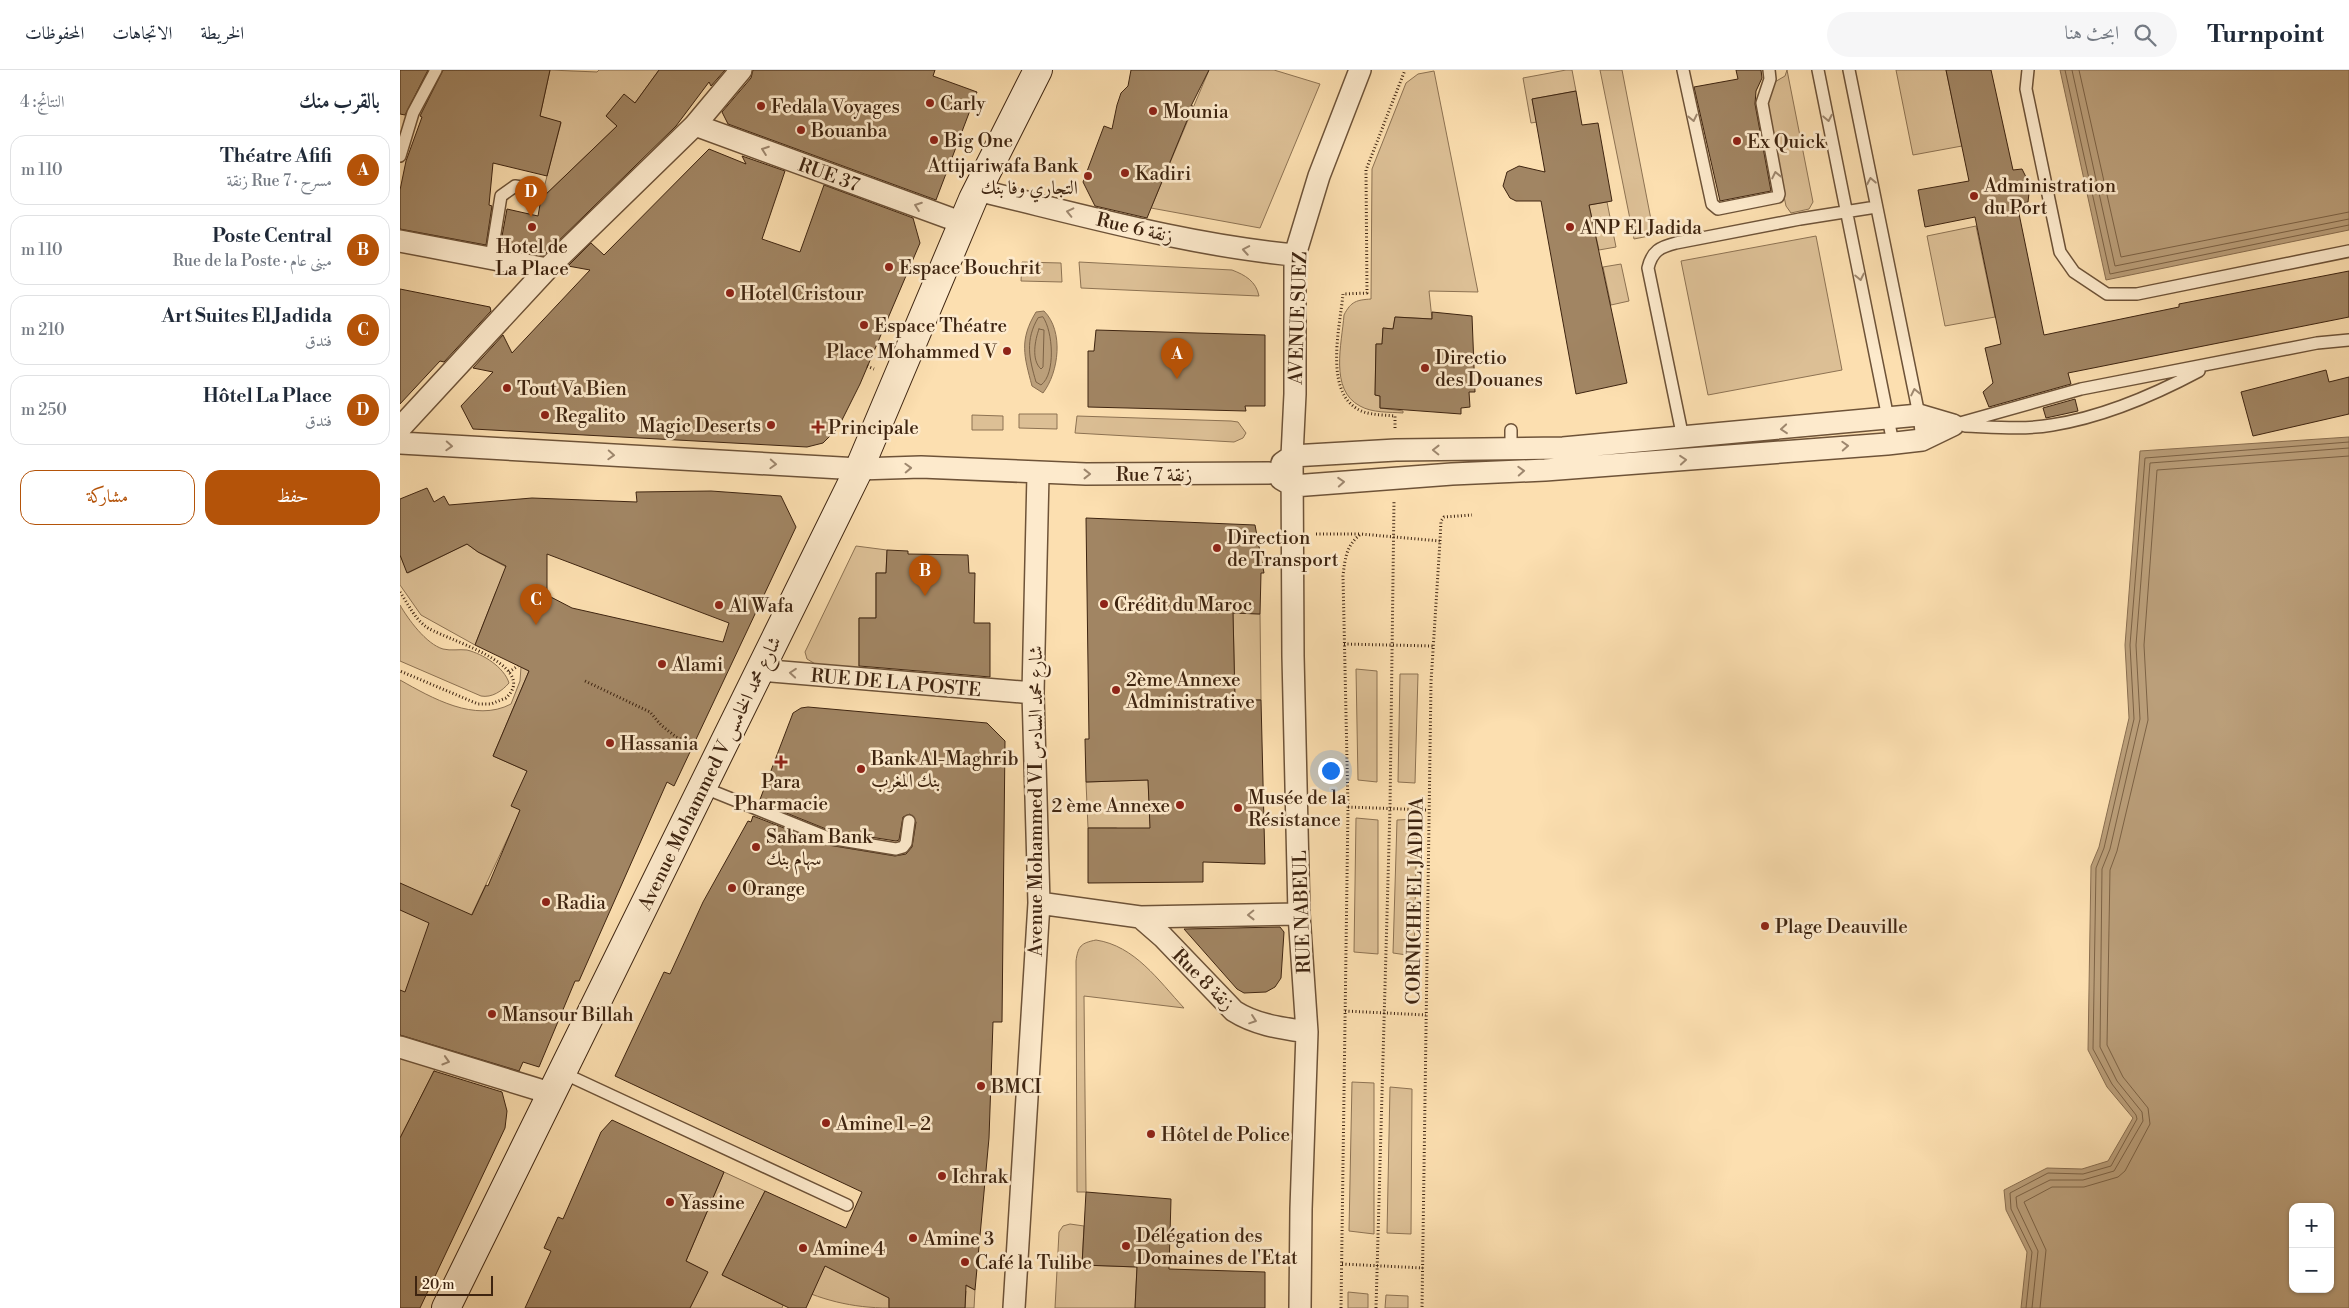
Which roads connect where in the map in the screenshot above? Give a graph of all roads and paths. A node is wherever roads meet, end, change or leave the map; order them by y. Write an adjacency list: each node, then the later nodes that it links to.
1 (436, 70): 12 (lane)
2 (741, 70): 11 (street)
3 (1360, 70): 20 (street, AVENUE SUEZ)
4 (1405, 70): 34 (path)
5 (1683, 70): 6 (lane, one-way to 6)
6 (1769, 70)
7 (1818, 70): 16 (lane, one-way to 16)
8 (1849, 70): 15 (lane, one-way to 8)
9 (2028, 70): 19 (lane)
10 (1031, 72): 14 (street, Avenue Mohammed V شارع محمد الخامس)
11 (695, 125): 17 (street, RUE 37, one-way to 11); 22 (street)
12 (400, 156)
13 (536, 189): 21 (lane)
14 (977, 190): 17 (street, Avenue Mohammed V شارع محمد الخامس); 20 (street, Rue 6 زنقة, one-way to 14)
15 (1876, 207): 16 (lane); 25 (lane, one-way to 15)
16 (1847, 212): 26 (lane, one-way to 26); 29 (lane)
17 (963, 223): 38 (street, Avenue Mohammed V شارع محمد الخامس)
18 (400, 241): 21 (street)
19 (2349, 250)
20 (1295, 255): 36 (street, AVENUE SUEZ)
21 (491, 258): 22 (street)
22 (547, 268): 28 (street)
23 (2349, 340): 24 (lane)
24 (2211, 365): 27 (lane); 27 (lane)
25 (1920, 415): 26 (street); 27 (street); 30 (lane)
26 (1889, 419): 29 (street, one-way to 29); 31 (lane)
27 (1953, 425): 30 (street)
28 (400, 428)
29 (1683, 438): 33 (street)
30 (1922, 440): 31 (street)
31 (1893, 442): 37 (street, one-way to 31)
32 (400, 443): 38 (street, Rue 7 زنقة, one-way to 38)
33 (1603, 445): 35 (street); 37 (street)
34 (1396, 450): 35 (street, one-way to 34); 36 (street)
35 (1485, 450): 40 (street)
36 (1292, 456): 39 (street); 43 (street, AVENUE SUEZ)
37 (1604, 466): 40 (street, one-way to 37)
38 (859, 469): 41 (street, Rue 7 زنقة, one-way to 41); 54 (street, Avenue Mohammed V شارع محمد الخامس)
39 (1270, 473): 41 (street, Rue 7 زنقة, one-way to 39); 43 (street)
40 (1486, 473): 42 (street)
41 (1038, 474): 58 (street, Avenue Mohammed VI شارع محمد السادس)
42 (1395, 478): 43 (street, one-way to 42); 47 (path)
43 (1293, 486): 45 (street, RUE NABEUL)
44 (1472, 514): 48 (path, CORNICHE EL JADIDA)
45 (1292, 534): 46 (path); 66 (street, RUE NABEUL)
46 (1361, 534): 47 (path); 50 (path)
47 (1394, 535): 48 (path); 51 (path)
48 (1440, 541): 52 (path, CORNICHE EL JADIDA)
49 (400, 592): 56 (path)
50 (1344, 644): 51 (path); 61 (path)
51 (1393, 645): 52 (path); 62 (path)
52 (1433, 646): 63 (path, CORNICHE EL JADIDA)
53 (518, 666): 56 (path)
54 (759, 670): 58 (street, RUE DE LA POSTE, one-way to 54); 59 (street, Avenue Mohammed V شارع محمد الخامس)
55 (400, 671): 56 (path)
56 (509, 672)
57 (584, 681): 59 (path)
58 (1033, 693): 65 (street, Avenue Mohammed VI شارع محمد السادس)
59 (718, 755): 60 (street, Avenue Mohammed V شارع محمد الخامس)
60 (702, 787): 64 (lane); 73 (street, Avenue Mohammed V شارع محمد الخامس)
61 (1348, 807): 62 (path); 68 (path)
62 (1390, 808): 63 (path); 69 (path)
63 (1428, 810): 70 (path, CORNICHE EL JADIDA)
64 (909, 821)
65 (1039, 903): 67 (street, Rue 8 زنقة); 79 (street, Avenue Mohammed VI شارع محمد السادس)
66 (1299, 914): 67 (street, Rue 8 زنقة, one-way to 67); 71 (street, RUE NABEUL)
67 (1140, 917): 71 (street, Rue 8 زنقة, one-way to 71)
68 (1345, 1010): 69 (path); 75 (path)
69 (1384, 1012): 70 (path); 76 (path)
70 (1426, 1015): 77 (path, CORNICHE EL JADIDA)
71 (1306, 1032): 80 (street, RUE NABEUL)
72 (400, 1046): 73 (street, one-way to 73)
73 (558, 1083): 74 (lane); 78 (street, Avenue Mohammed V شارع محمد الخامس)
74 (847, 1205)
75 (1342, 1264): 76 (path); 81 (path)
76 (1377, 1266): 77 (path); 82 (path)
77 (1423, 1268): 83 (path, CORNICHE EL JADIDA)
78 (446, 1308)
79 (1014, 1308)
80 (1300, 1308)
81 (1341, 1308)
82 (1376, 1308)
83 (1422, 1308)

